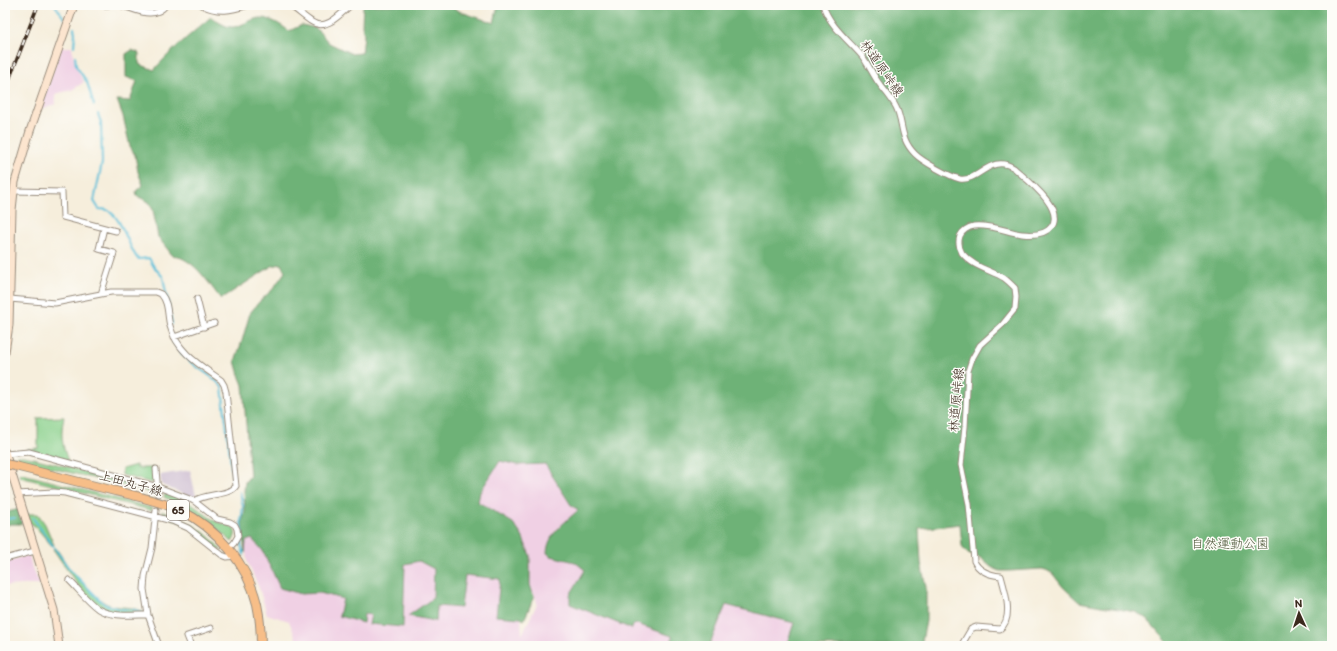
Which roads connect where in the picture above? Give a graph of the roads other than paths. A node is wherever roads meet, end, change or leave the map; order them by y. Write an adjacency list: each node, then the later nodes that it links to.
1 (74, 5): 2 (street); 10 (street)
2 (108, 5)
3 (120, 5): 4 (street)
4 (166, 5)
5 (202, 5): 6 (street)
6 (249, 5)
7 (289, 5): 8 (street)
8 (351, 5)
9 (823, 5): 41 (street, 林道原峠線)
10 (14, 191): 11 (street); 14 (street)
11 (104, 228): 12 (street); 13 (street)
12 (116, 231)
13 (101, 294): 14 (street); 18 (street)
14 (10, 299): 19 (street)
15 (197, 299): 17 (street)
16 (214, 323): 17 (street)
17 (204, 327): 18 (street)
18 (174, 337): 27 (street)
19 (5, 352)
20 (5, 453): 23 (street); 24 (street)
21 (5, 464): 30 (main road, 上田丸子線 / 65, bridge)
22 (156, 469): 24 (street)
23 (9, 475): 25 (street)
24 (158, 487): 26 (street); 27 (street)
25 (18, 494): 29 (street); 31 (street)
26 (158, 494)
27 (194, 501): 30 (street)
28 (156, 510): 29 (street)
29 (155, 516): 32 (street); 35 (street)
30 (229, 548): 32 (main road, 上田丸子線 / 65)
31 (35, 551): 33 (street); 37 (street)
32 (235, 556): 40 (main road, 上田丸子線 / 65)
33 (5, 559)
34 (69, 580): 35 (street)
35 (148, 615): 38 (street)
36 (211, 628): 39 (street)
37 (59, 646)
38 (159, 646)
39 (191, 646)
40 (261, 646)
41 (961, 646)

